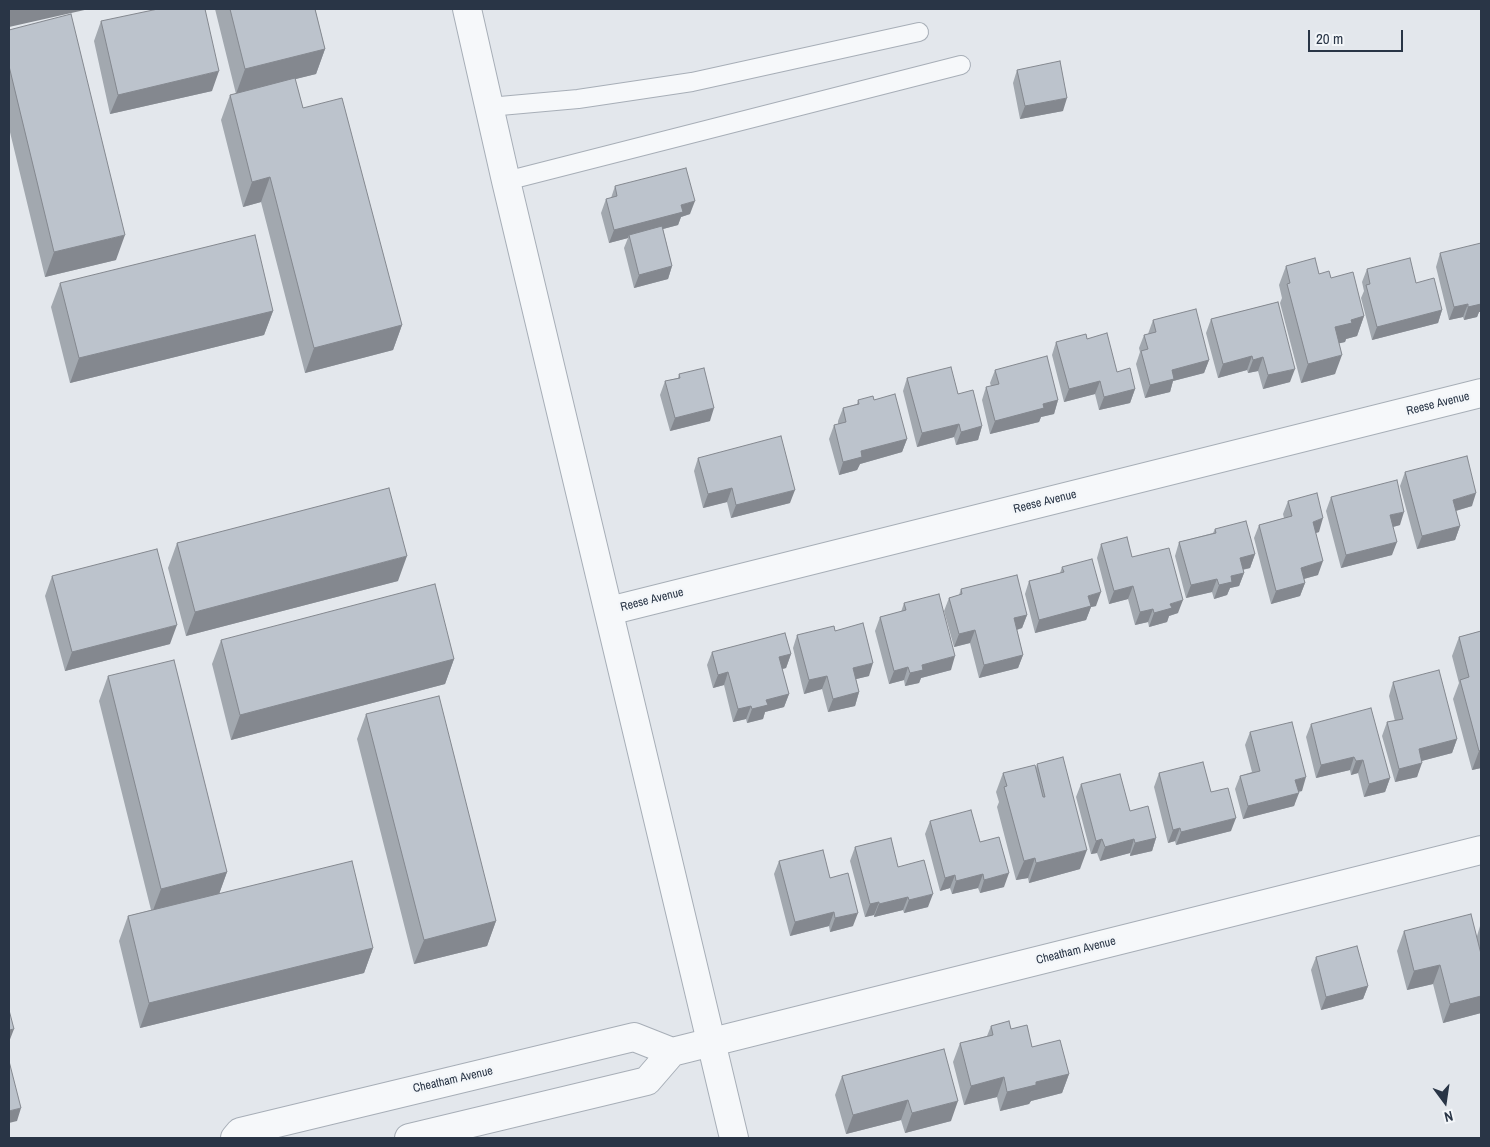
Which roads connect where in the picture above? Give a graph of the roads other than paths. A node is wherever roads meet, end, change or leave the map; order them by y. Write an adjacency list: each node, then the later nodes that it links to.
1 (467, 9): 4 (street)
2 (919, 32): 4 (lane)
3 (960, 65): 5 (lane)
4 (490, 107): 5 (street)
5 (506, 181): 7 (street)
6 (1481, 393): 7 (street, Reese Avenue)
7 (609, 611): 9 (street)
8 (1481, 850): 9 (street, Cheatham Avenue)
9 (711, 1042): 10 (street, Cheatham Avenue); 13 (street)
10 (672, 1052): 11 (street, Cheatham Avenue); 12 (street)
11 (235, 1138)
12 (409, 1138)
13 (734, 1138)

